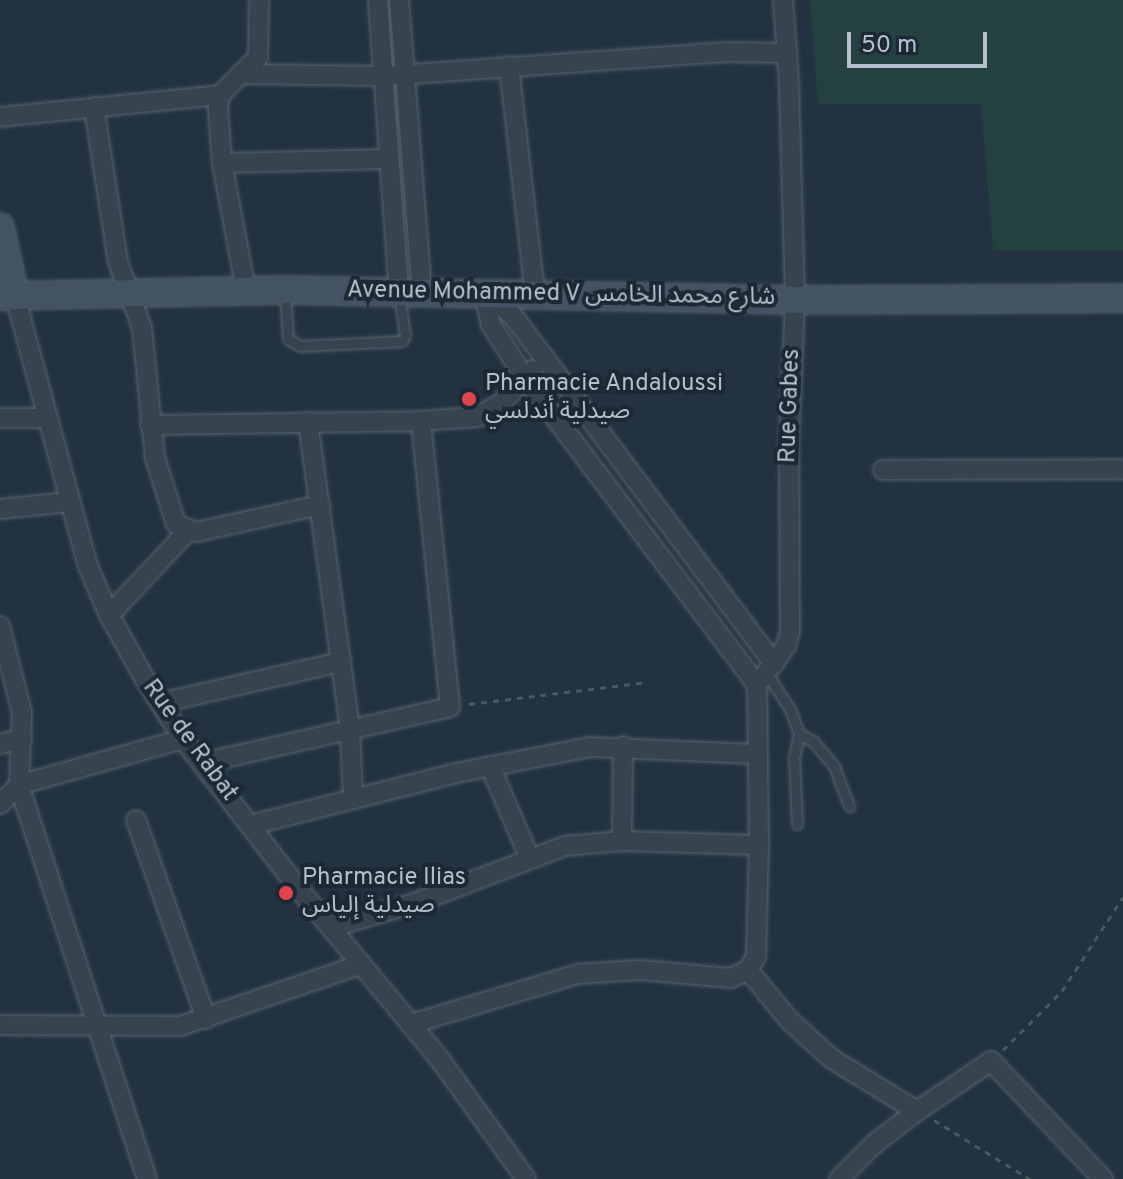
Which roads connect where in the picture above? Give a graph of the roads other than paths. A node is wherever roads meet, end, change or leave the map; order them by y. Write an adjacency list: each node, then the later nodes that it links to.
1 (259, 0): 7 (street)
2 (378, 0): 9 (street)
3 (399, 0): 8 (street)
4 (783, 0): 5 (street, Rue Gabes)
5 (787, 53): 6 (street); 24 (street, Rue Gabes)
6 (509, 66): 8 (street); 21 (street)
7 (240, 74): 9 (street); 10 (street)
8 (405, 75): 9 (street); 18 (street)
9 (383, 76): 13 (street)
10 (220, 95): 11 (street); 14 (street)
11 (94, 107): 12 (street); 19 (street)
12 (0, 117)
13 (389, 159): 14 (street); 18 (street)
14 (222, 163): 16 (street)
15 (0, 227): 22 (main road, Rue de Rabat)
16 (246, 290): 17 (main road, Avenue Mohammed V شارع محمد الخامس); 19 (main road, Avenue Mohammed V شارع محمد الخامس)
17 (285, 290): 18 (main road, Avenue Mohammed V شارع محمد الخامس); 18 (lane)
18 (410, 291): 20 (main road, Avenue Mohammed V شارع محمد الخامس)
19 (127, 292): 22 (main road, Avenue Mohammed V شارع محمد الخامس); 31 (street)
20 (484, 292): 21 (main road, Avenue Mohammed V شارع محمد الخامس); 25 (street); 26 (street)
21 (535, 293): 24 (main road, Avenue Mohammed V شارع محمد الخامس)
22 (8, 296): 28 (street, Rue de Rabat)
23 (1123, 298): 24 (main road, Avenue Mohammed V شارع محمد الخامس)
24 (795, 300): 42 (street, Rue Gabes)
25 (543, 359): 26 (street); 42 (street)
26 (525, 378): 29 (street); 42 (street)
27 (0, 418): 28 (street)
28 (46, 418): 34 (street, Rue de Rabat)
29 (421, 421): 30 (street); 44 (street)
30 (308, 422): 31 (street); 35 (street)
31 (150, 425): 37 (street)
32 (1123, 469): 33 (street)
33 (883, 470)
34 (69, 502): 36 (street); 38 (street, Rue de Rabat)
35 (320, 505): 37 (street); 41 (street)
36 (0, 509)
37 (188, 531): 38 (street)
38 (109, 615): 43 (street, Rue de Rabat)
39 (0, 626): 40 (street)
40 (4, 656): 46 (street)
41 (341, 662): 43 (street); 44 (street)
42 (766, 674): 45 (lane); 50 (street)
43 (160, 703): 47 (street, Rue de Rabat)
44 (350, 729): 51 (street); 54 (street)
45 (799, 734): 56 (lane); 58 (lane)
46 (22, 739): 48 (street); 53 (street)
47 (183, 739): 51 (street, Rue de Rabat); 53 (street)
48 (0, 744)
49 (623, 746): 50 (street); 52 (street); 60 (street)
50 (758, 754): 61 (street)
51 (202, 763): 59 (street, Rue de Rabat)
52 (490, 766): 54 (street); 62 (street)
53 (19, 785): 55 (street); 69 (street)
54 (353, 797): 59 (street)
55 (0, 804)
56 (849, 806)
57 (136, 820): 66 (street)
58 (797, 824)
59 (251, 825): 63 (street, Rue de Rabat)
60 (622, 841): 61 (street); 62 (street)
61 (759, 845): 65 (street)
62 (530, 859): 63 (street)
63 (331, 927): 64 (street, Rue de Rabat)
64 (362, 964): 66 (street); 67 (street, Rue de Rabat)
65 (748, 970): 67 (street); 70 (street)
66 (206, 1019): 69 (street)
67 (411, 1024): 72 (street, Rue de Rabat)
68 (0, 1025): 69 (street)
69 (96, 1025): 71 (street)
70 (917, 1111): 73 (street); 74 (street)
71 (147, 1179)
72 (526, 1179)
73 (839, 1179)
74 (1103, 1179)

